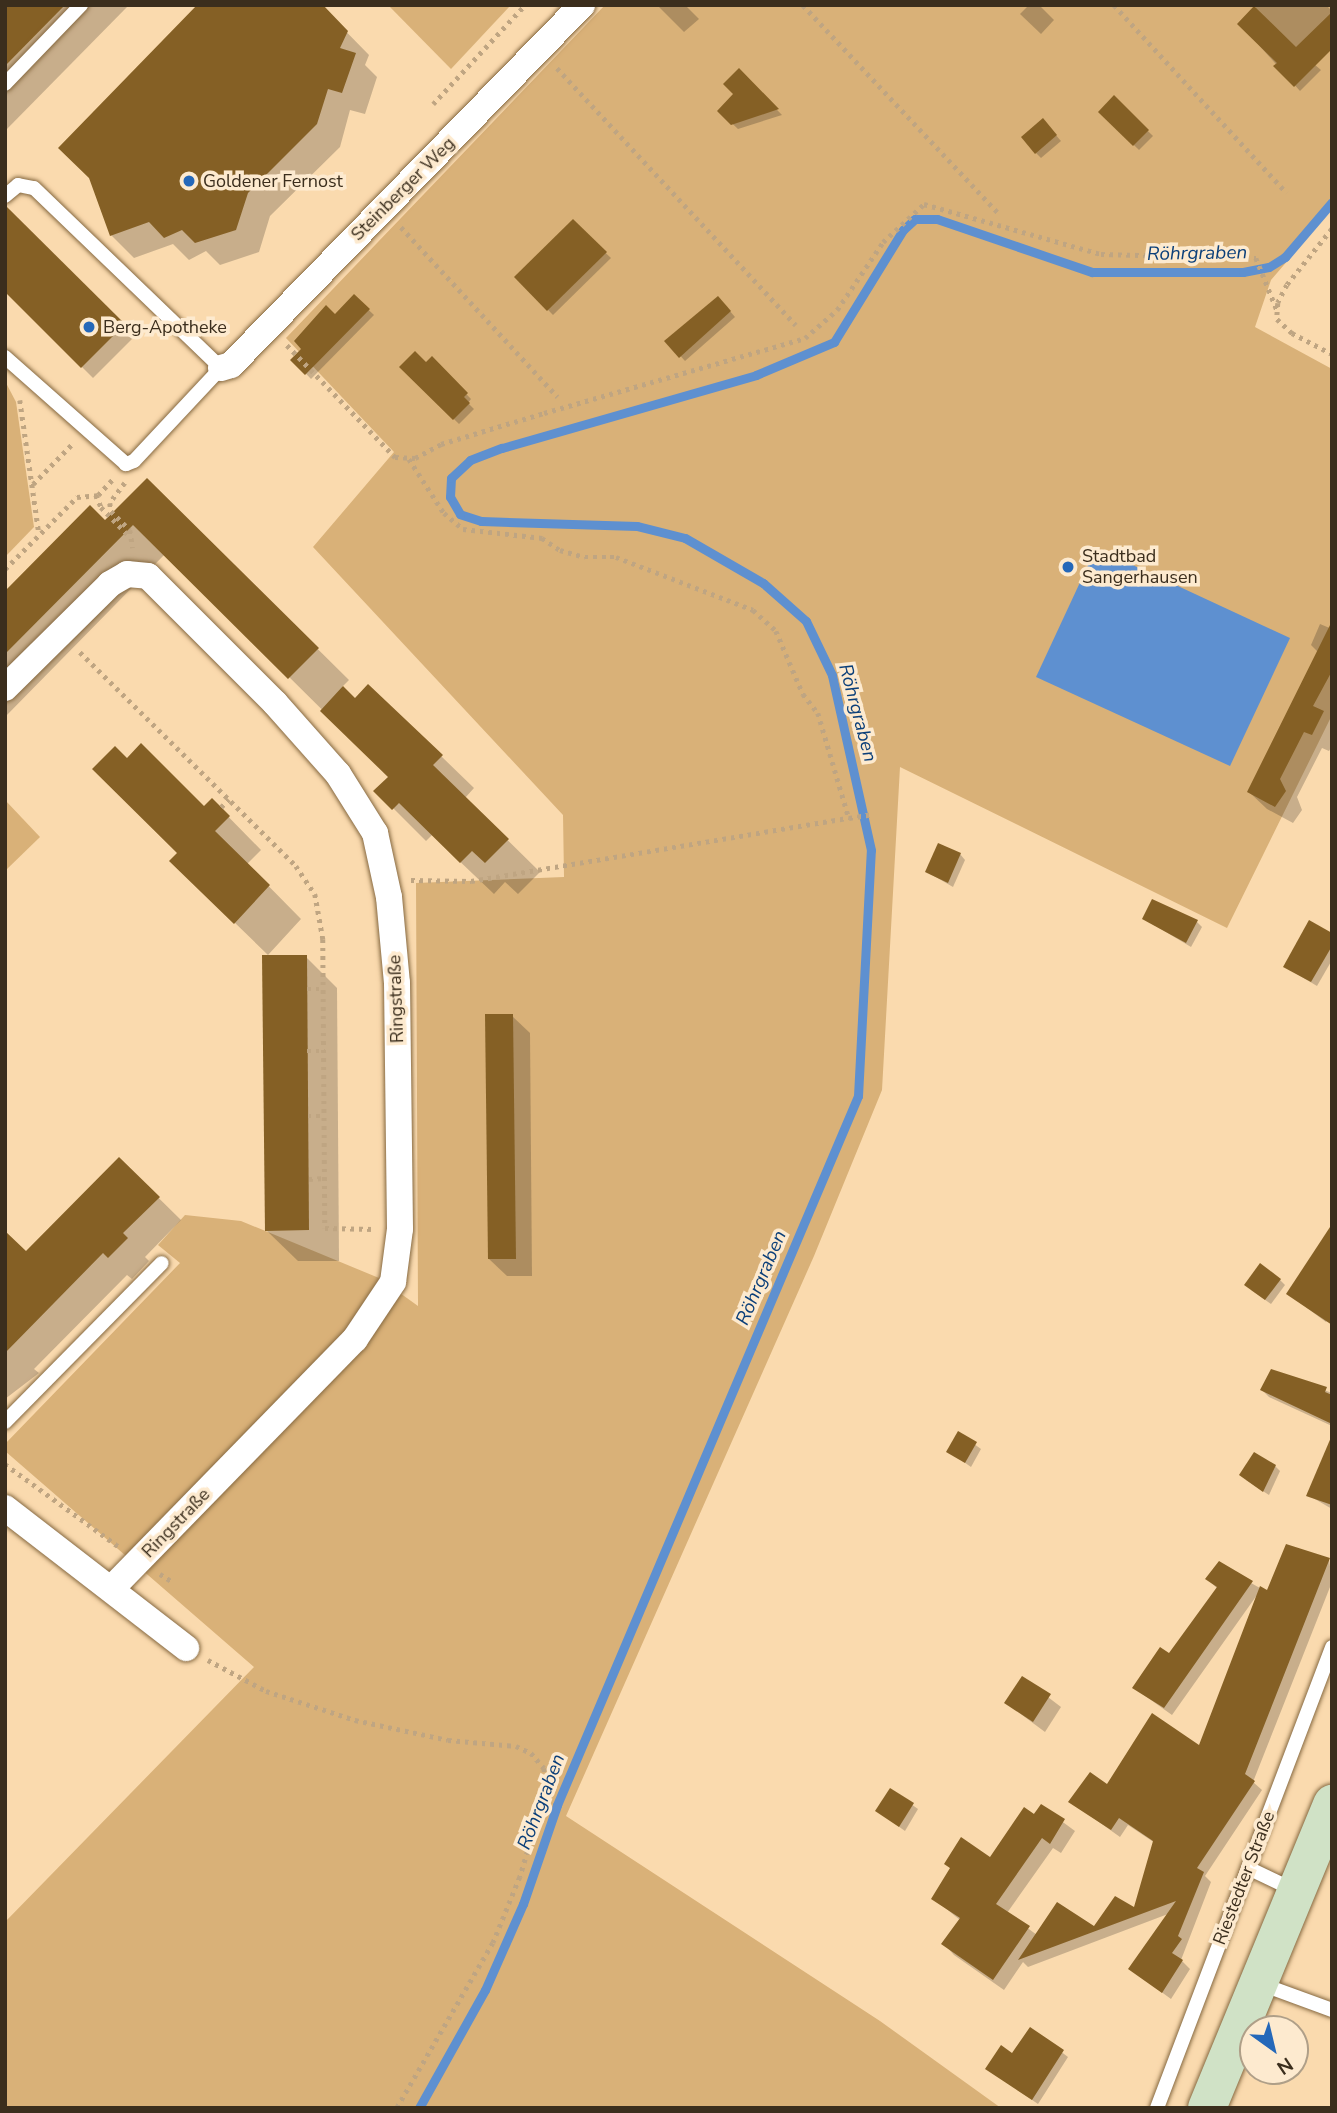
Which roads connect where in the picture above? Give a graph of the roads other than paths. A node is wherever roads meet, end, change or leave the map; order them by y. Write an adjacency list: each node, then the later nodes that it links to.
1 (81, 5): 3 (lane)
2 (580, 6): 6 (street, Steinberger Weg)
3 (5, 84)
4 (5, 196): 6 (lane)
5 (5, 357): 6 (lane)
6 (221, 368)
7 (5, 688): 11 (street, Ringstraße)
8 (162, 1262): 9 (lane)
9 (5, 1422)
10 (5, 1508): 11 (street)
11 (111, 1589): 13 (street)
12 (1332, 1647): 15 (lane, Riestedter Straße)
13 (186, 1648)
14 (1332, 1804): 16 (main road)
15 (1248, 1868): 16 (lane); 19 (lane, Riestedter Straße)
16 (1296, 1891): 17 (main road)
17 (1256, 1982): 18 (lane); 20 (main road)
18 (1332, 2010)
19 (1157, 2108)
20 (1207, 2108)

